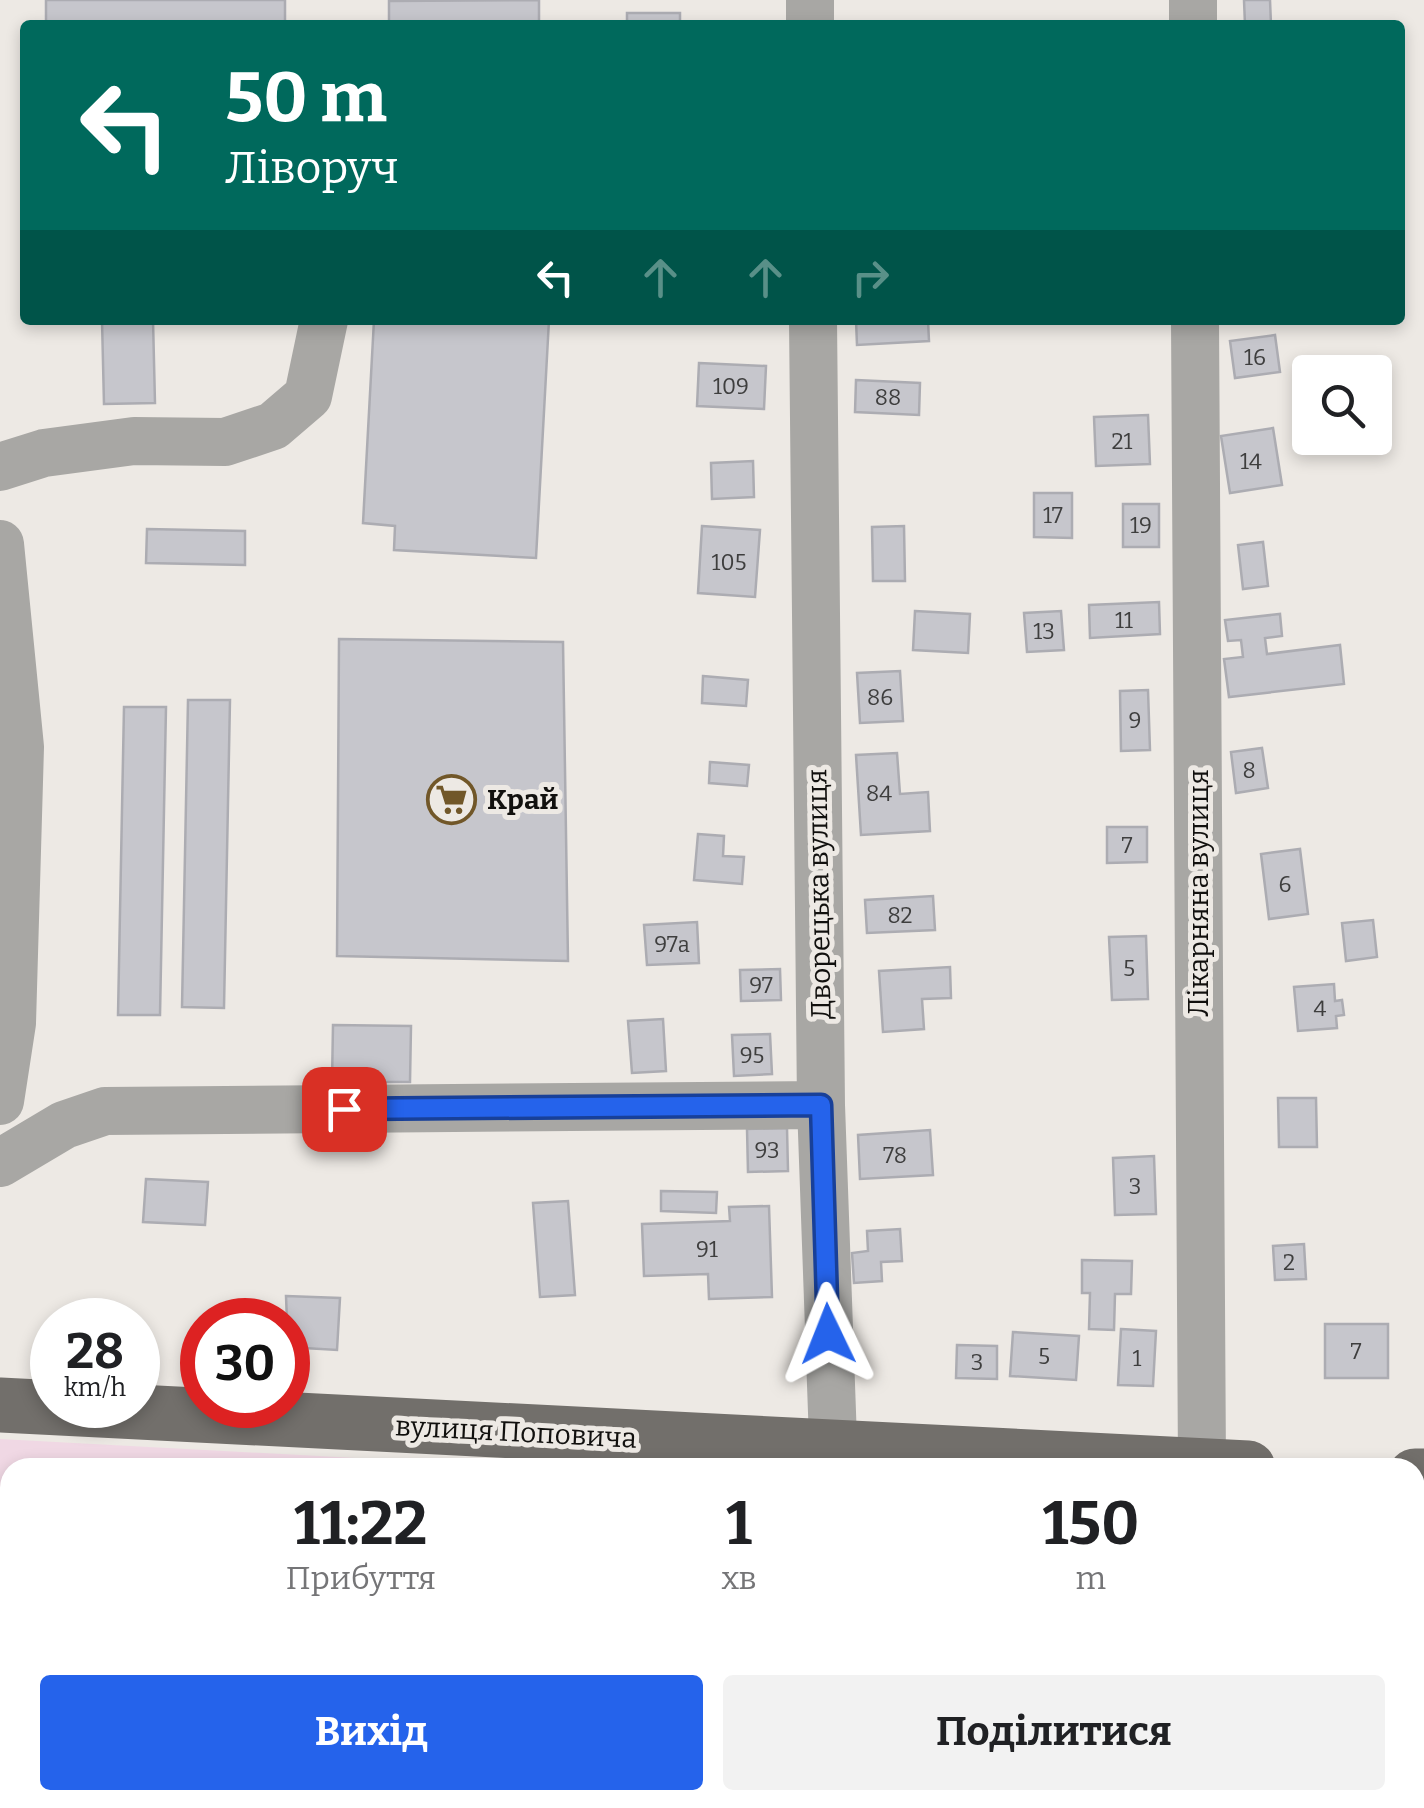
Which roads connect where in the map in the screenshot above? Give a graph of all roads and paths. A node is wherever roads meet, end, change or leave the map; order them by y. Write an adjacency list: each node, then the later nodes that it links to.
1 (323, 325): 4 (street)
2 (813, 325): 7 (street, Дворецька вулиця)
3 (1194, 325): 11 (street, Лікарняна вулиця)
4 (0, 467)
5 (0, 544): 6 (street)
6 (0, 1101)
7 (821, 1105): 8 (street); 10 (street, Дворецька вулиця)
8 (0, 1164)
9 (12, 1406): 10 (main road, вулиця Поповича)
10 (833, 1458)
11 (1225, 1458)

